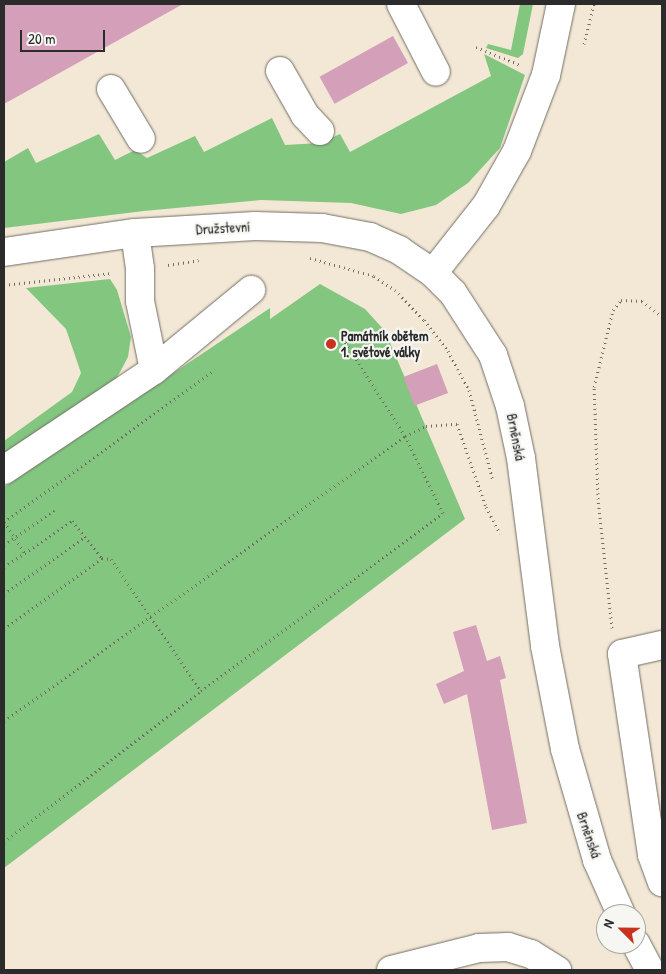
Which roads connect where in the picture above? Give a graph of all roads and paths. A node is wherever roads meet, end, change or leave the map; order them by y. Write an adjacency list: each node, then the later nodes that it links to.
1 (401, 4): 5 (main road)
2 (561, 4): 6 (main road)
3 (476, 48): 6 (path)
4 (280, 71): 8 (main road)
5 (436, 72)
6 (546, 75): 15 (main road)
7 (111, 89): 9 (main road)
8 (320, 130)
9 (141, 139)
10 (135, 233): 11 (main road, Družstevní); 14 (main road); 15 (main road, Družstevní)
11 (4, 252)
12 (308, 257): 24 (path)
13 (206, 260): 14 (path)
14 (140, 270): 16 (path); 20 (main road)
15 (433, 273): 43 (main road, Brněnská)
16 (4, 285)
17 (251, 290): 20 (main road)
18 (662, 316): 38 (path)
19 (341, 335): 22 (path)
20 (154, 370): 23 (main road)
21 (215, 370): 27 (path)
22 (405, 436): 26 (path); 35 (path); 39 (path)
23 (4, 470)
24 (494, 488)
25 (56, 509): 29 (path)
26 (498, 515)
27 (4, 522): 29 (path)
28 (86, 536): 31 (path); 32 (path); 34 (path)
29 (15, 538): 30 (path); 31 (path)
30 (4, 545)
31 (25, 553): 33 (path)
32 (102, 558): 35 (path); 36 (path)
33 (4, 567)
34 (4, 594)
35 (151, 618): 39 (path); 40 (path)
36 (4, 629)
37 (662, 645): 38 (main road)
38 (622, 654): 42 (main road)
39 (201, 691): 41 (path)
40 (4, 722)
41 (4, 842)
42 (662, 882)
43 (617, 904)
44 (641, 954): 47 (main road)
45 (391, 970): 46 (main road)
46 (557, 970)
47 (650, 970)

